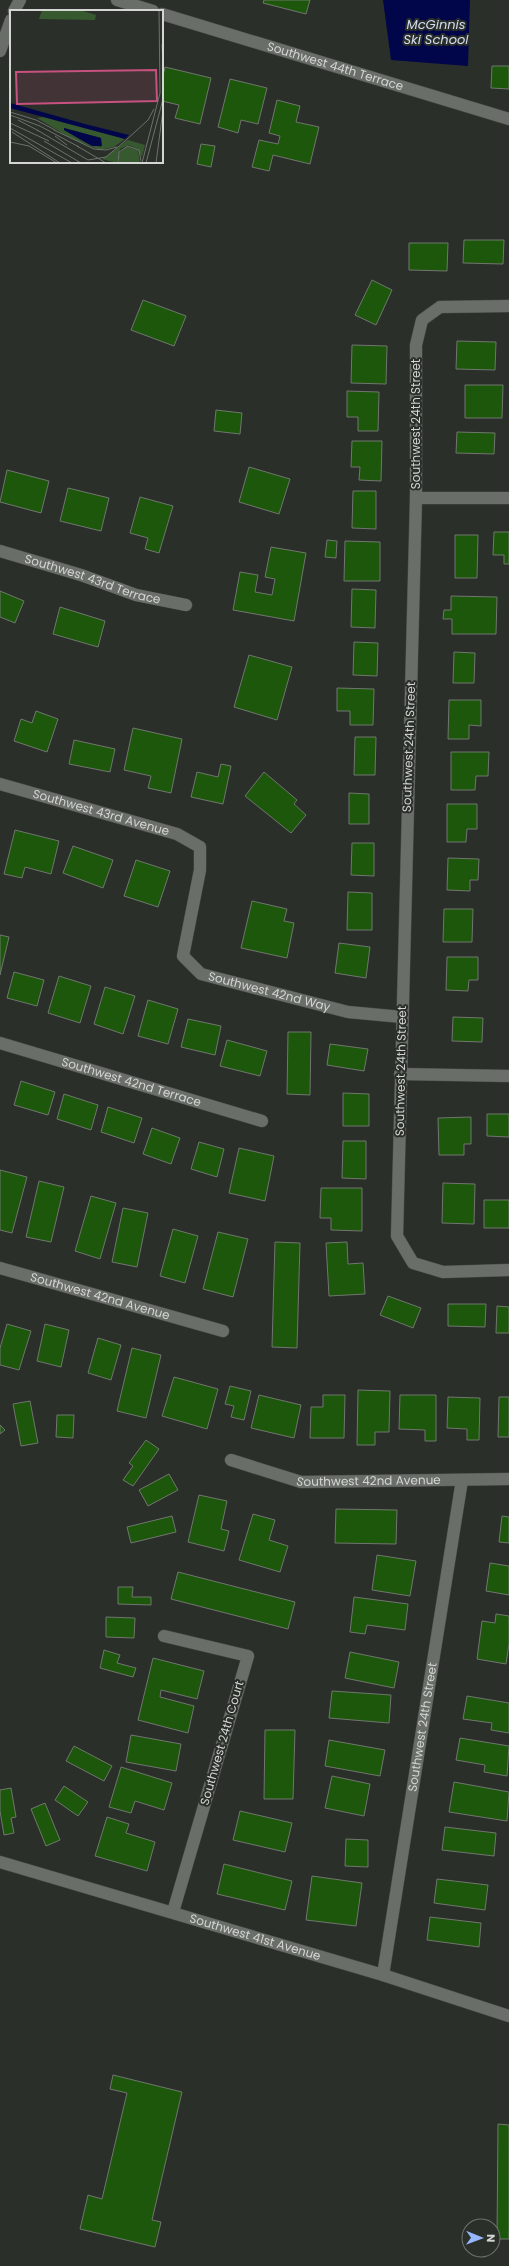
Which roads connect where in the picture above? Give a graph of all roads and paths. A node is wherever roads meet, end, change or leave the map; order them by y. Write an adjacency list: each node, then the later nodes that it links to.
1 (20, 0): 3 (street)
2 (116, 0): 4 (street)
3 (15, 10)
4 (150, 10)
5 (163, 14): 8 (street, Southwest 44th Terrace)
6 (10, 23): 7 (street)
7 (0, 51)
8 (509, 119)
9 (509, 306): 10 (street, Southwest 24th Street)
10 (416, 498): 11 (street); 16 (street, Southwest 24th Street)
11 (509, 498)
12 (0, 551): 13 (street, Southwest 43rd Terrace)
13 (186, 606)
14 (0, 784): 15 (street, Southwest 43rd Avenue)
15 (200, 847): 16 (street, Southwest 42nd Way)
16 (402, 1018): 18 (street, Southwest 24th Street)
17 (0, 1043): 20 (street, Southwest 42nd Terrace)
18 (400, 1074): 19 (street); 22 (street, Southwest 24th Street)
19 (509, 1076)
20 (262, 1121)
21 (0, 1268): 23 (street, Southwest 42nd Avenue)
22 (509, 1270)
23 (223, 1331)
24 (231, 1460): 26 (street, Southwest 42nd Avenue)
25 (509, 1479): 26 (street, Southwest 42nd Avenue)
26 (462, 1480): 30 (street, Southwest 24th Street)
27 (164, 1636): 29 (street, Southwest 24th Court)
28 (0, 1862): 29 (street, Southwest 41st Avenue)
29 (173, 1912): 30 (street, Southwest 41st Avenue)
30 (383, 1975): 31 (street, Southwest 41st Avenue)
31 (509, 2016)

